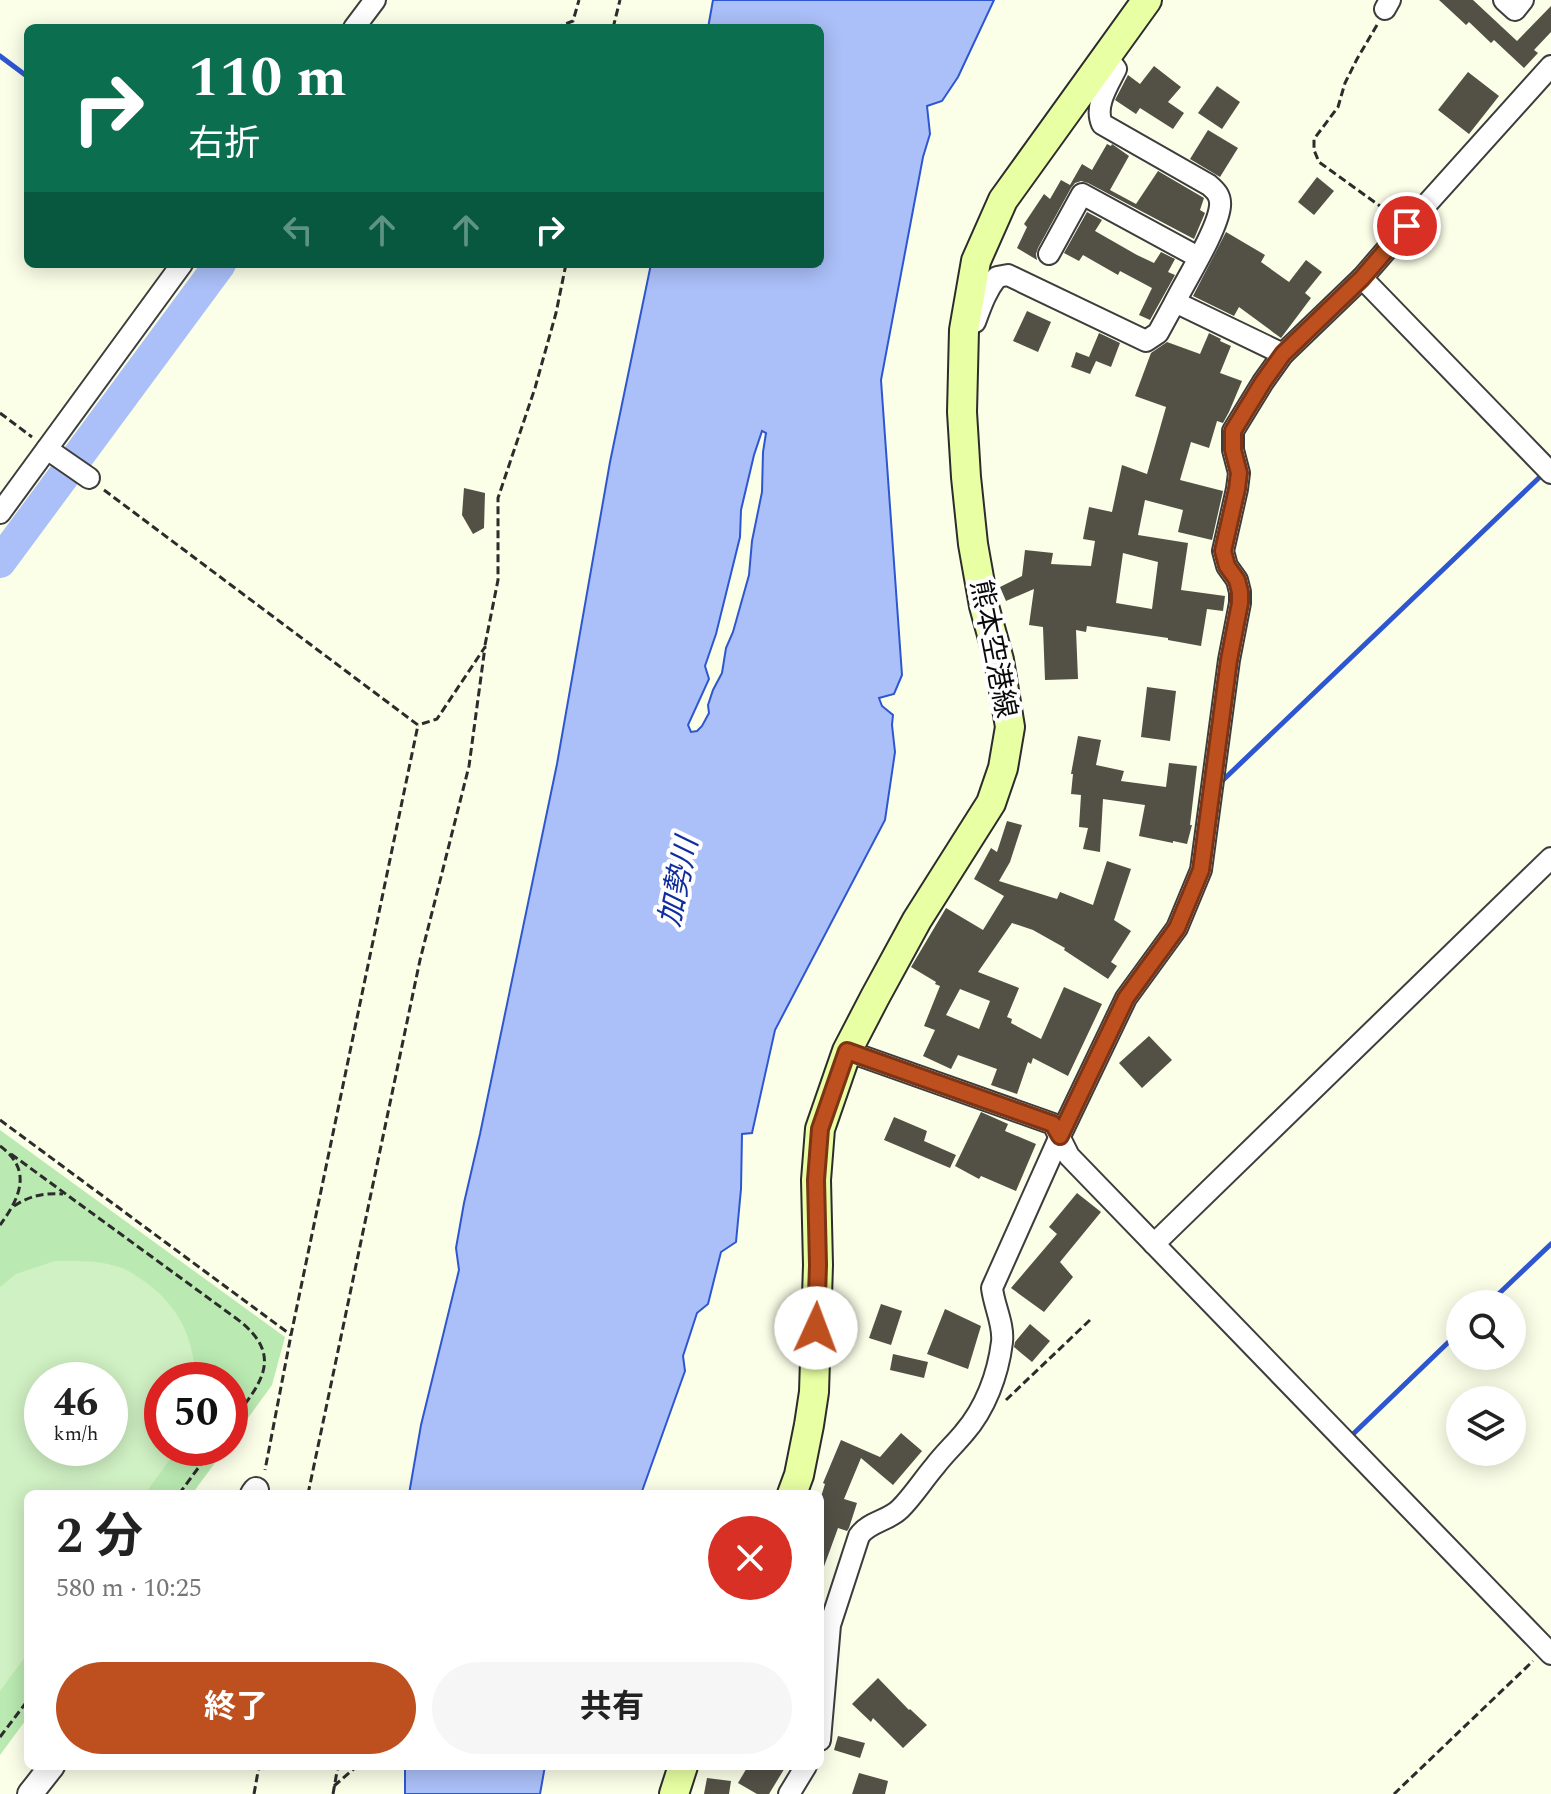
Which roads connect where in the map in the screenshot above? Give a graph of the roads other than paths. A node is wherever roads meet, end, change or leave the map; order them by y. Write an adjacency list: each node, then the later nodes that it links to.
1 (375, 0): 5 (street)
2 (1147, 0): 6 (main road, 熊本空港線)
3 (1504, 0): 4 (street)
4 (1523, 0)
5 (357, 24)
6 (1107, 57): 9 (street); 13 (main road, 熊本空港線)
7 (1551, 66): 11 (street)
8 (1049, 254): 9 (street)
9 (1198, 257): 12 (street)
10 (179, 268): 15 (street)
11 (1362, 278): 14 (street); 16 (street)
12 (1175, 302): 13 (street); 14 (street)
13 (964, 330): 20 (main road, 熊本空港線)
14 (1283, 354): 21 (street)
15 (50, 450): 17 (street); 18 (street)
16 (1551, 473)
17 (89, 478)
18 (0, 513)
19 (1551, 858): 22 (street)
20 (847, 1051): 21 (street); 23 (main road, 熊本空港線)
21 (1060, 1136): 22 (street); 25 (street)
22 (1154, 1244): 24 (street)
23 (793, 1490)
24 (1549, 1649)
25 (824, 1694)
26 (49, 1770): 29 (street)
27 (682, 1770): 30 (main road)
28 (804, 1770): 31 (street)
29 (30, 1794)
30 (674, 1794)
31 (789, 1794)

